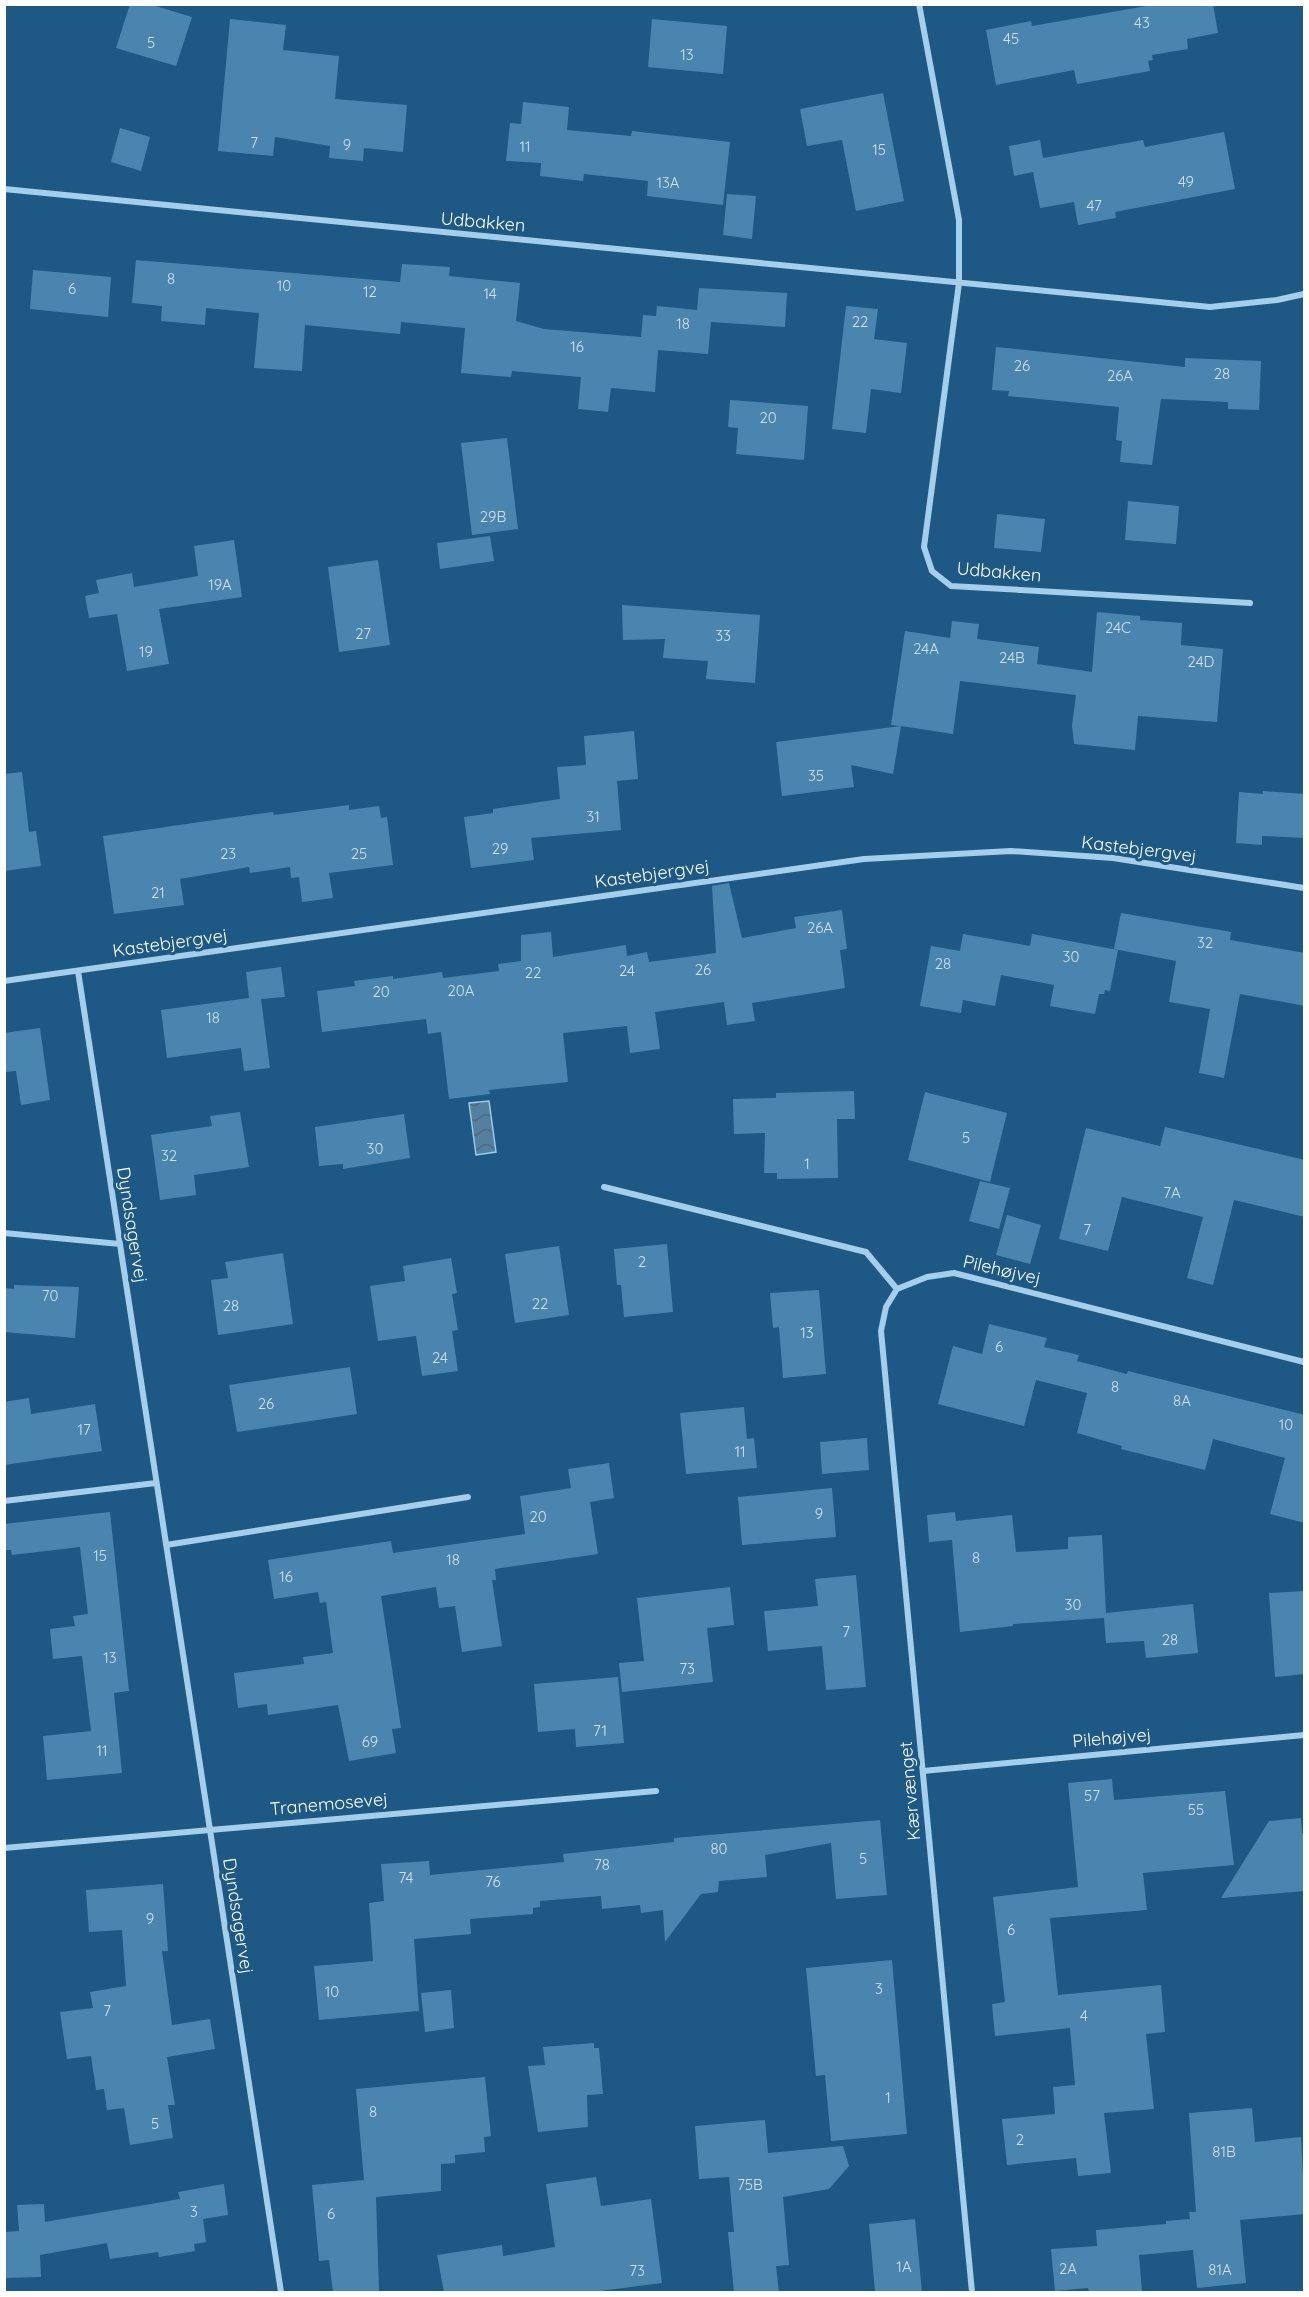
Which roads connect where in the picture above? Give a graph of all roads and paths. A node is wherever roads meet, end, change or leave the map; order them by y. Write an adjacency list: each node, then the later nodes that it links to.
1 (919, 4): 3 (street, Udbakken)
2 (4, 189): 3 (street, Udbakken)
3 (959, 283): 4 (street, Udbakken); 5 (street, Udbakken)
4 (1305, 294)
5 (1250, 603)
6 (1305, 888): 7 (street, Kastebjergvej)
7 (78, 971): 8 (street, Kastebjergvej); 11 (street, Dyndsagervej)
8 (4, 981)
9 (604, 1186): 12 (street)
10 (4, 1233): 11 (street)
11 (120, 1244): 14 (street, Dyndsagervej)
12 (897, 1289): 13 (street, Pilehøjvej); 19 (street, Kærvænget)
13 (1305, 1362)
14 (156, 1483): 16 (street); 17 (street, Dyndsagervej)
15 (468, 1497): 17 (street)
16 (4, 1501)
17 (166, 1545): 21 (street, Dyndsagervej)
18 (1305, 1734): 19 (street, Pilehøjvej)
19 (923, 1771): 24 (street, Kærvænget)
20 (656, 1791): 21 (street, Tranemosevej)
21 (210, 1830): 22 (street, Tranemosevej); 23 (street, Dyndsagervej)
22 (4, 1848)
23 (281, 2292)
24 (972, 2292)

